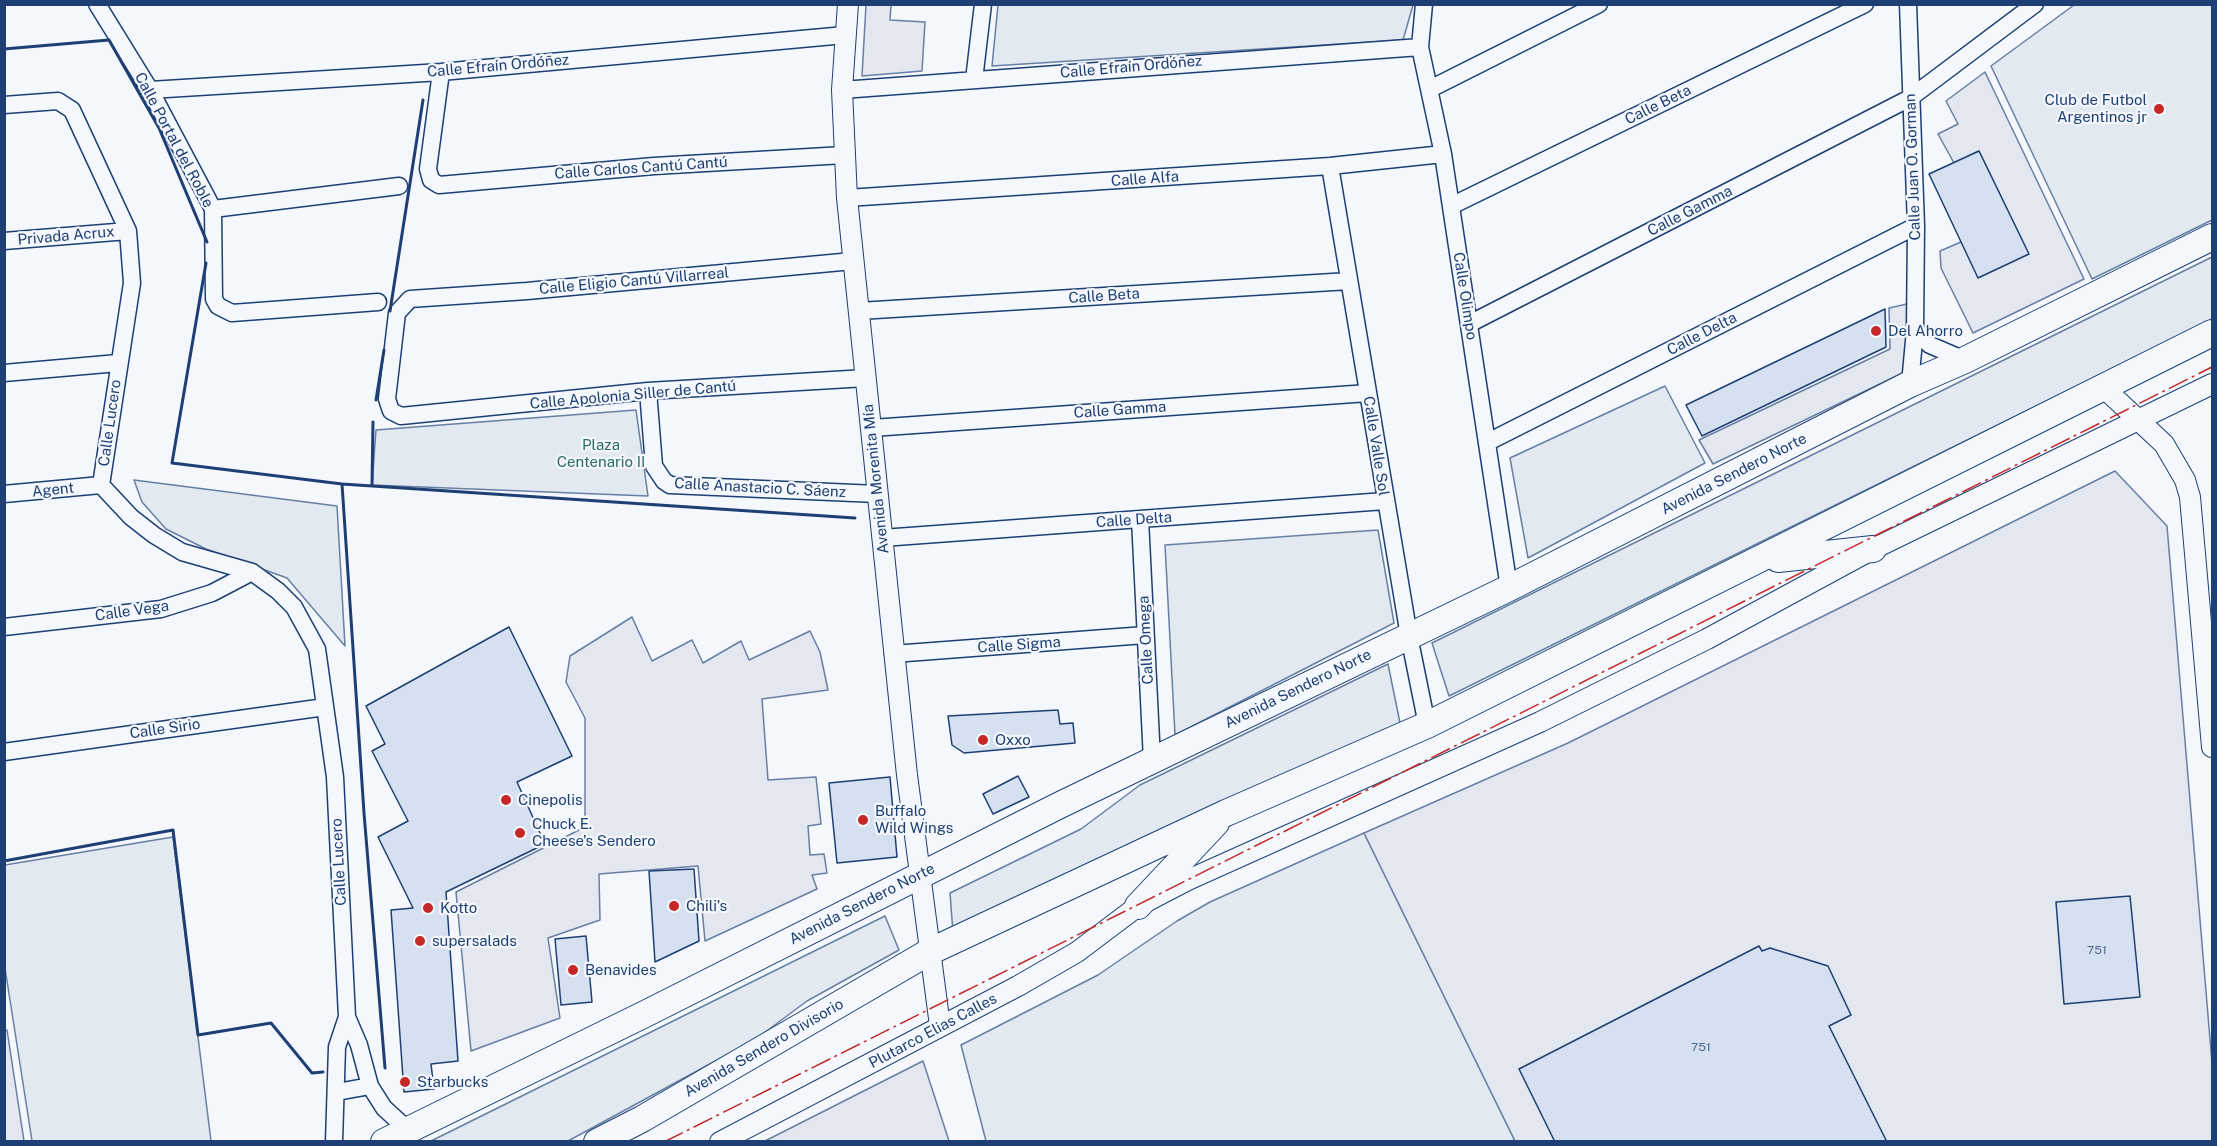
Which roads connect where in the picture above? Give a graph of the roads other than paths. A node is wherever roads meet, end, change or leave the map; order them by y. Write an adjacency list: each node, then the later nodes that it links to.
1 (97, 4): 14 (street, Calle Portal del Roble)
2 (848, 4): 9 (street, Avenida Morenita Mía)
3 (983, 4): 12 (street)
4 (1424, 4): 10 (street, Calle Olimpo)
5 (1599, 4): 13 (street)
6 (1865, 4): 23 (street, Calle Beta)
7 (1908, 4): 16 (street, Calle Juan O. Gorman)
8 (2035, 4): 16 (street, Calle Gamma)
9 (845, 35): 11 (street, Calle Efraín Ordóñez); 15 (street, Avenida Morenita Mía)
10 (1420, 47): 12 (street, Calle Efraín Ordóñez); 13 (street, Calle Olimpo)
11 (441, 72): 14 (street, Calle Efraín Ordóñez); 19 (street, Calle Carlos Cantú Cantú)
12 (974, 80): 15 (street, Calle Efraín Ordóñez)
13 (1430, 89): 18 (street, Calle Olimpo)
14 (150, 90): 24 (street, Calle Portal del Roble)
15 (842, 90): 19 (street, Avenida Morenita Mía)
16 (1910, 98): 25 (street, Calle Juan O. Gorman); 33 (street, Calle Gamma)
17 (4, 105): 26 (street, Calle Lucero)
18 (1443, 154): 20 (street, Calle Alfa); 23 (street, Calle Olimpo)
19 (844, 155): 22 (street, Avenida Morenita Mía)
20 (1330, 166): 22 (street, Calle Alfa); 30 (street, Calle Valle Sol)
21 (399, 186): 24 (street)
22 (847, 198): 29 (street, Avenida Morenita Mía)
23 (1451, 206): 33 (street, Calle Olimpo)
24 (213, 209): 31 (street, Calle Portal del Roble)
25 (1916, 226): 34 (street, Calle Juan O. Gorman); 48 (street, Calle Delta)
26 (128, 231): 28 (street, Privada Acrux); 37 (street, Calle Lucero)
27 (2212, 237): 36 (main road, Avenida Sendero Norte)
28 (4, 241)
29 (853, 261): 32 (street, Avenida Morenita Mía); 45 (street, Calle Eligio Cantú Villarreal)
30 (1349, 281): 32 (street, Calle Beta); 44 (street, Calle Valle Sol)
31 (378, 302)
32 (859, 312): 39 (street, Avenida Morenita Mía)
33 (1469, 324): 48 (street, Calle Olimpo)
34 (1916, 330): 36 (street); 40 (street, Calle Juan O. Gorman)
35 (2212, 333): 42 (main road)
36 (1965, 360): 40 (main road, Avenida Sendero Norte)
37 (118, 363): 38 (street); 49 (street, Calle Lucero)
38 (4, 372)
39 (866, 378): 43 (street, Calle Apolonia Siller de Cantú); 47 (street, Avenida Morenita Mía)
40 (1910, 384): 58 (main road, Avenida Sendero Norte)
41 (2212, 384): 46 (street)
42 (2104, 388): 46 (street); 56 (main road)
43 (648, 391): 45 (street, Calle Apolonia Siller de Cantú); 51 (street, Calle Anastacio C. Sáenz)
44 (1368, 393): 47 (street, Calle Gamma); 52 (street, Calle Valle Sol)
45 (401, 416)
46 (2139, 418): 55 (street); 65 (street)
47 (872, 428): 51 (street, Avenida Morenita Mía)
48 (1488, 441): 58 (street, Calle Olimpo)
49 (101, 485): 50 (street, Agent); 57 (street, Calle Lucero)
50 (4, 494)
51 (877, 494): 54 (street, Avenida Morenita Mía)
52 (1385, 501): 53 (street, Calle Delta); 61 (street, Calle Valle Sol)
53 (1140, 519): 54 (street, Calle Delta); 60 (street, Calle Omega)
54 (882, 538): 62 (street, Avenida Morenita Mía)
55 (1873, 549): 56 (main road); 70 (street)
56 (1762, 560): 64 (main road)
57 (252, 572): 59 (street, Calle Vega); 63 (street, Calle Lucero)
58 (1509, 588): 61 (main road, Avenida Sendero Norte)
59 (4, 627)
60 (1145, 635): 62 (street, Calle Sigma); 67 (street, Calle Omega)
61 (1408, 636): 64 (street, Calle Valle Sol); 67 (main road, Avenida Sendero Norte)
62 (893, 654): 69 (street, Avenida Morenita Mía)
63 (325, 707): 66 (street, Calle Sirio); 72 (street, Calle Lucero)
64 (1427, 725): 68 (main road)
65 (2212, 747)
66 (4, 752)
67 (1152, 760): 69 (main road, Avenida Sendero Norte)
68 (1226, 813): 70 (main road); 71 (main road)
69 (918, 875): 71 (street, Avenida Morenita Mía); 77 (main road, Avenida Sendero Norte)
70 (1138, 906): 73 (street, Plutarco Elias Calles)
71 (929, 952): 73 (street, Avenida Morenita Mía); 76 (main road, Avenida Sendero Divisorio)
72 (347, 1017): 74 (street, Calle Lucero); 75 (street, Calle Lucero)
73 (940, 1026): 82 (street, Plutarco Elias Calles)
74 (370, 1086): 75 (street); 77 (street, Calle Lucero)
75 (337, 1092): 78 (street, Calle Lucero)
76 (642, 1119): 80 (main road, Avenida Sendero Divisorio); 81 (main road)
77 (408, 1130): 79 (main road, Avenida Sendero Norte)
78 (334, 1142)
79 (384, 1142)
80 (597, 1142)
81 (627, 1142)
82 (720, 1142)

